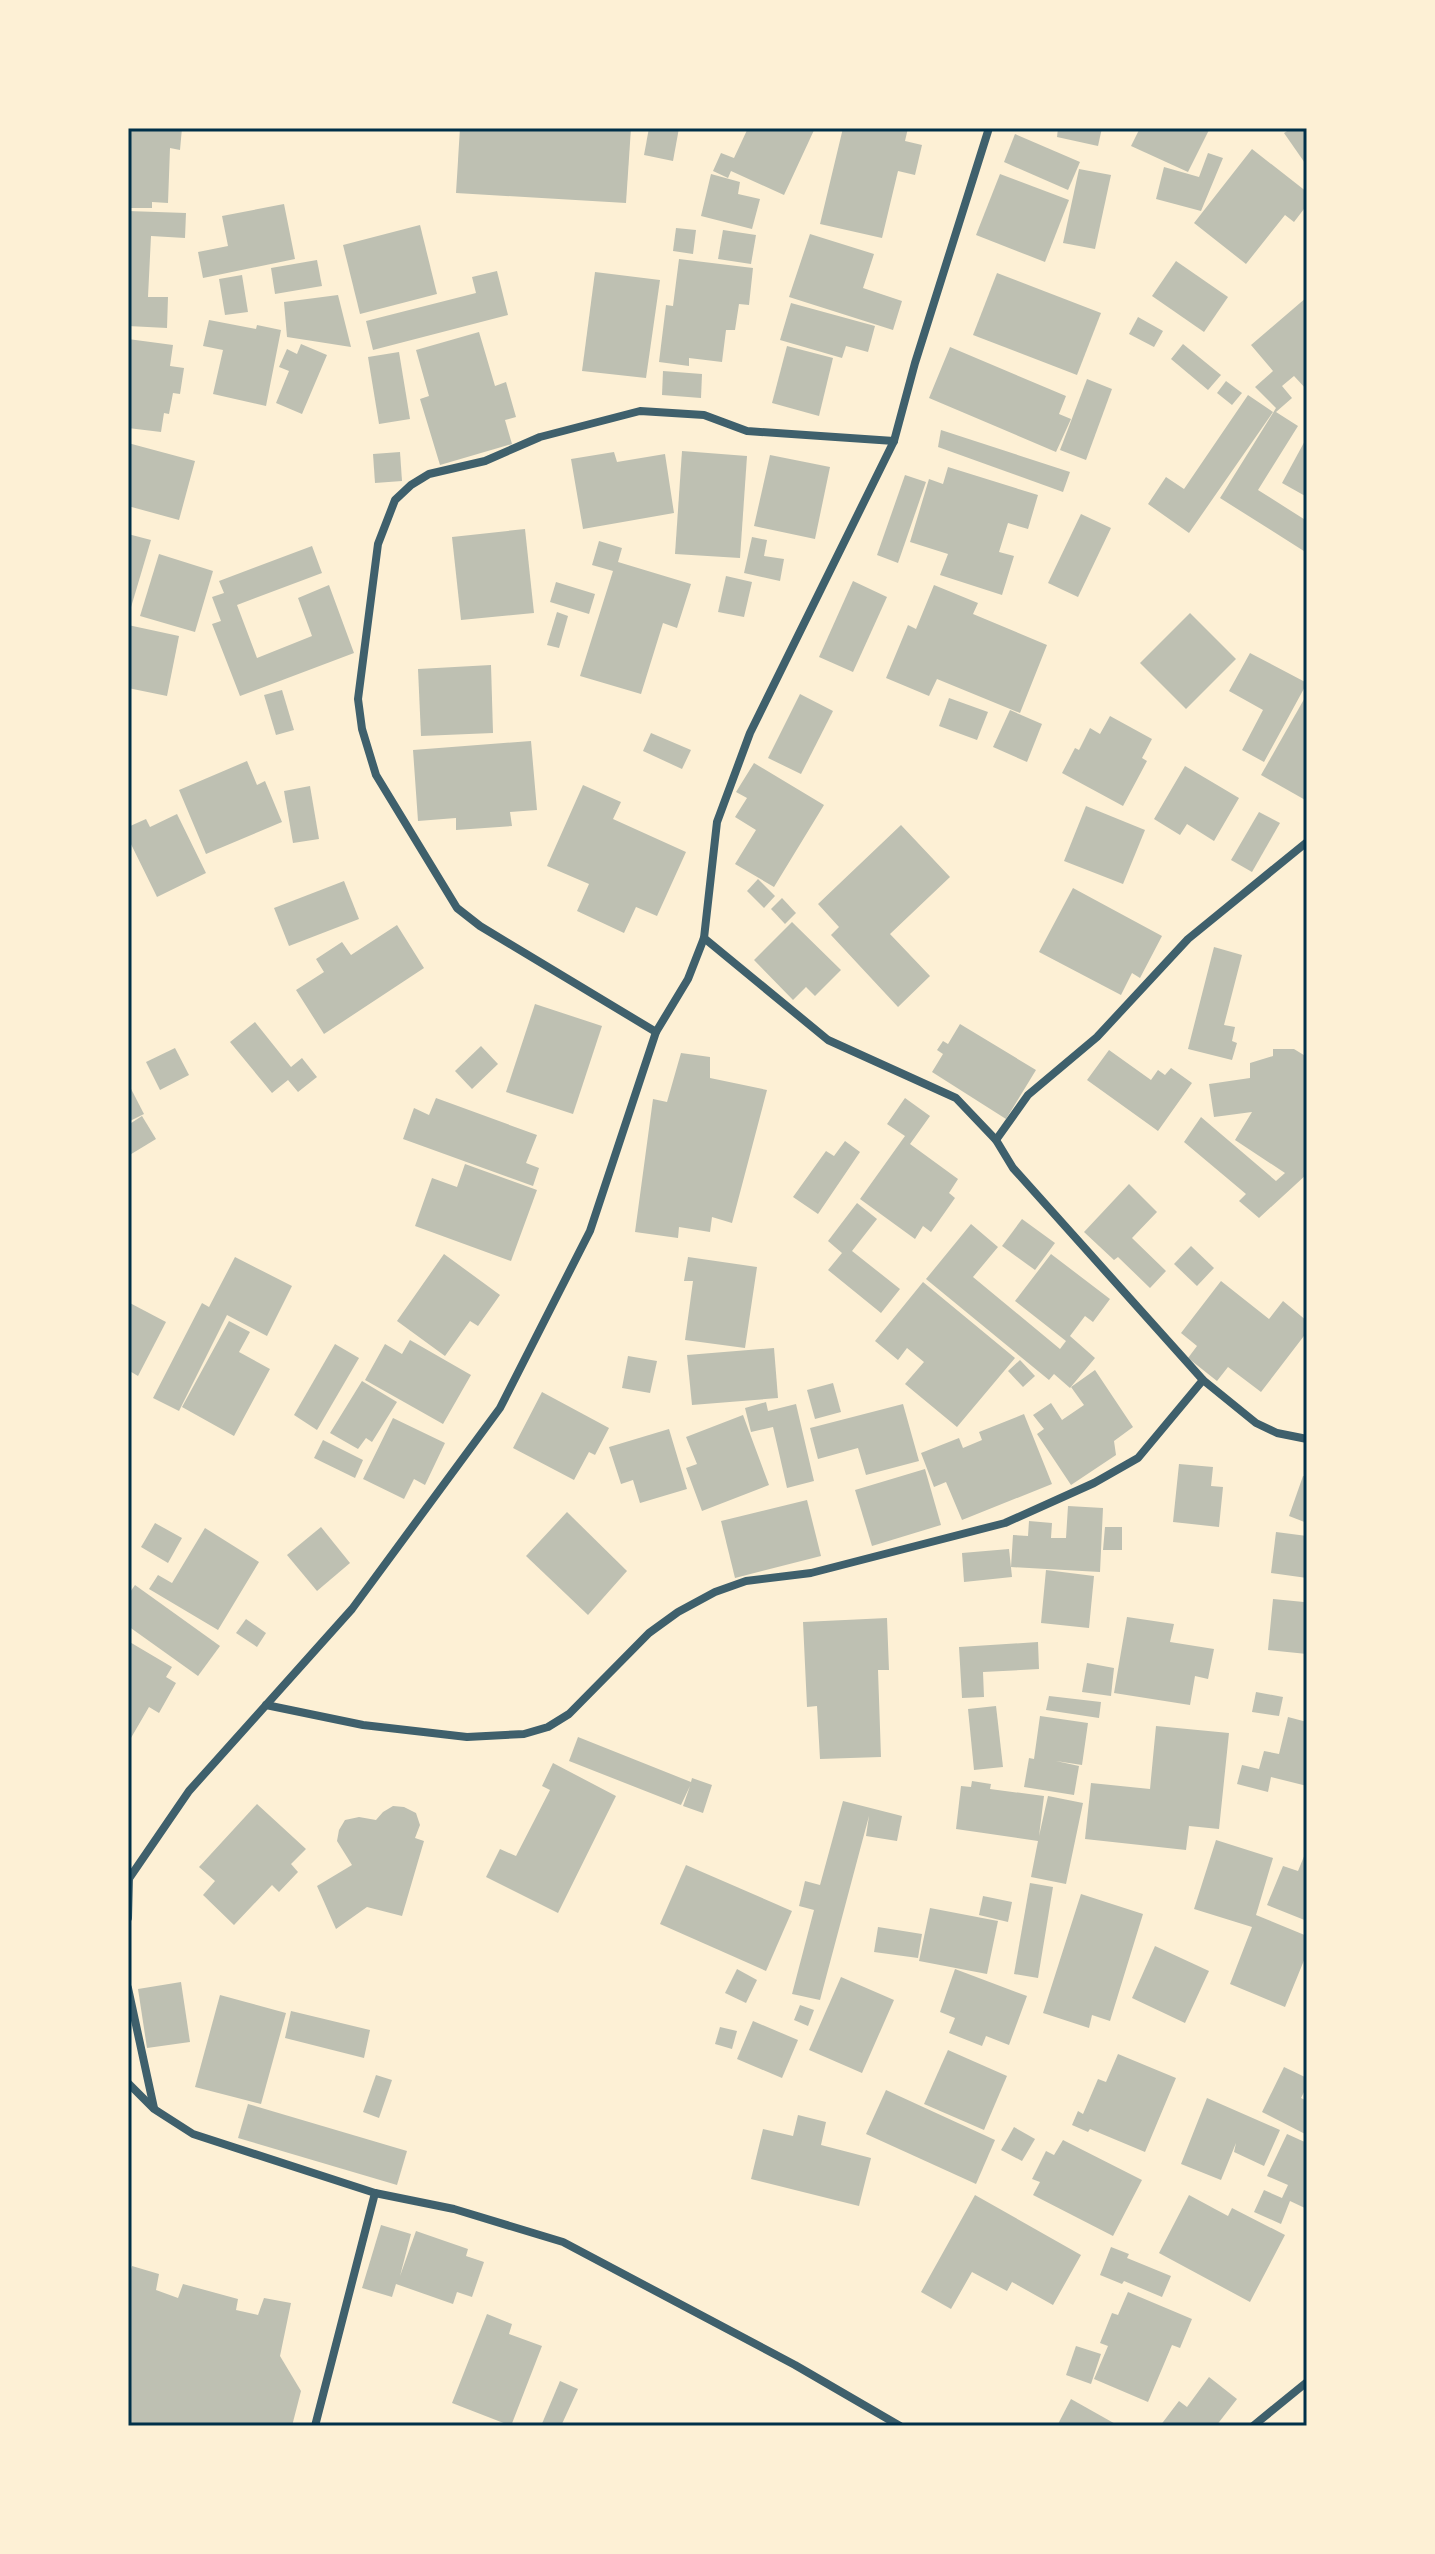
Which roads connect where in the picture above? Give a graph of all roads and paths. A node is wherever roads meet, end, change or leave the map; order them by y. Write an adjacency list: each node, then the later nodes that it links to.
1 (989, 128): 2 (street)
2 (894, 441): 4 (street); 5 (street)
3 (1307, 842): 6 (street)
4 (704, 938): 5 (street); 6 (street)
5 (656, 1032): 9 (street)
6 (996, 1140): 7 (street)
7 (1203, 1380): 8 (street); 9 (street)
8 (1307, 1439)
9 (266, 1705): 10 (street)
10 (128, 1879): 11 (street)
11 (128, 1918)
12 (128, 1988): 14 (street)
13 (128, 2083): 14 (street)
14 (154, 2109): 15 (street)
15 (375, 2193): 17 (street); 18 (street)
16 (1307, 2382): 19 (street)
17 (315, 2426)
18 (900, 2426)
19 (1253, 2426)

